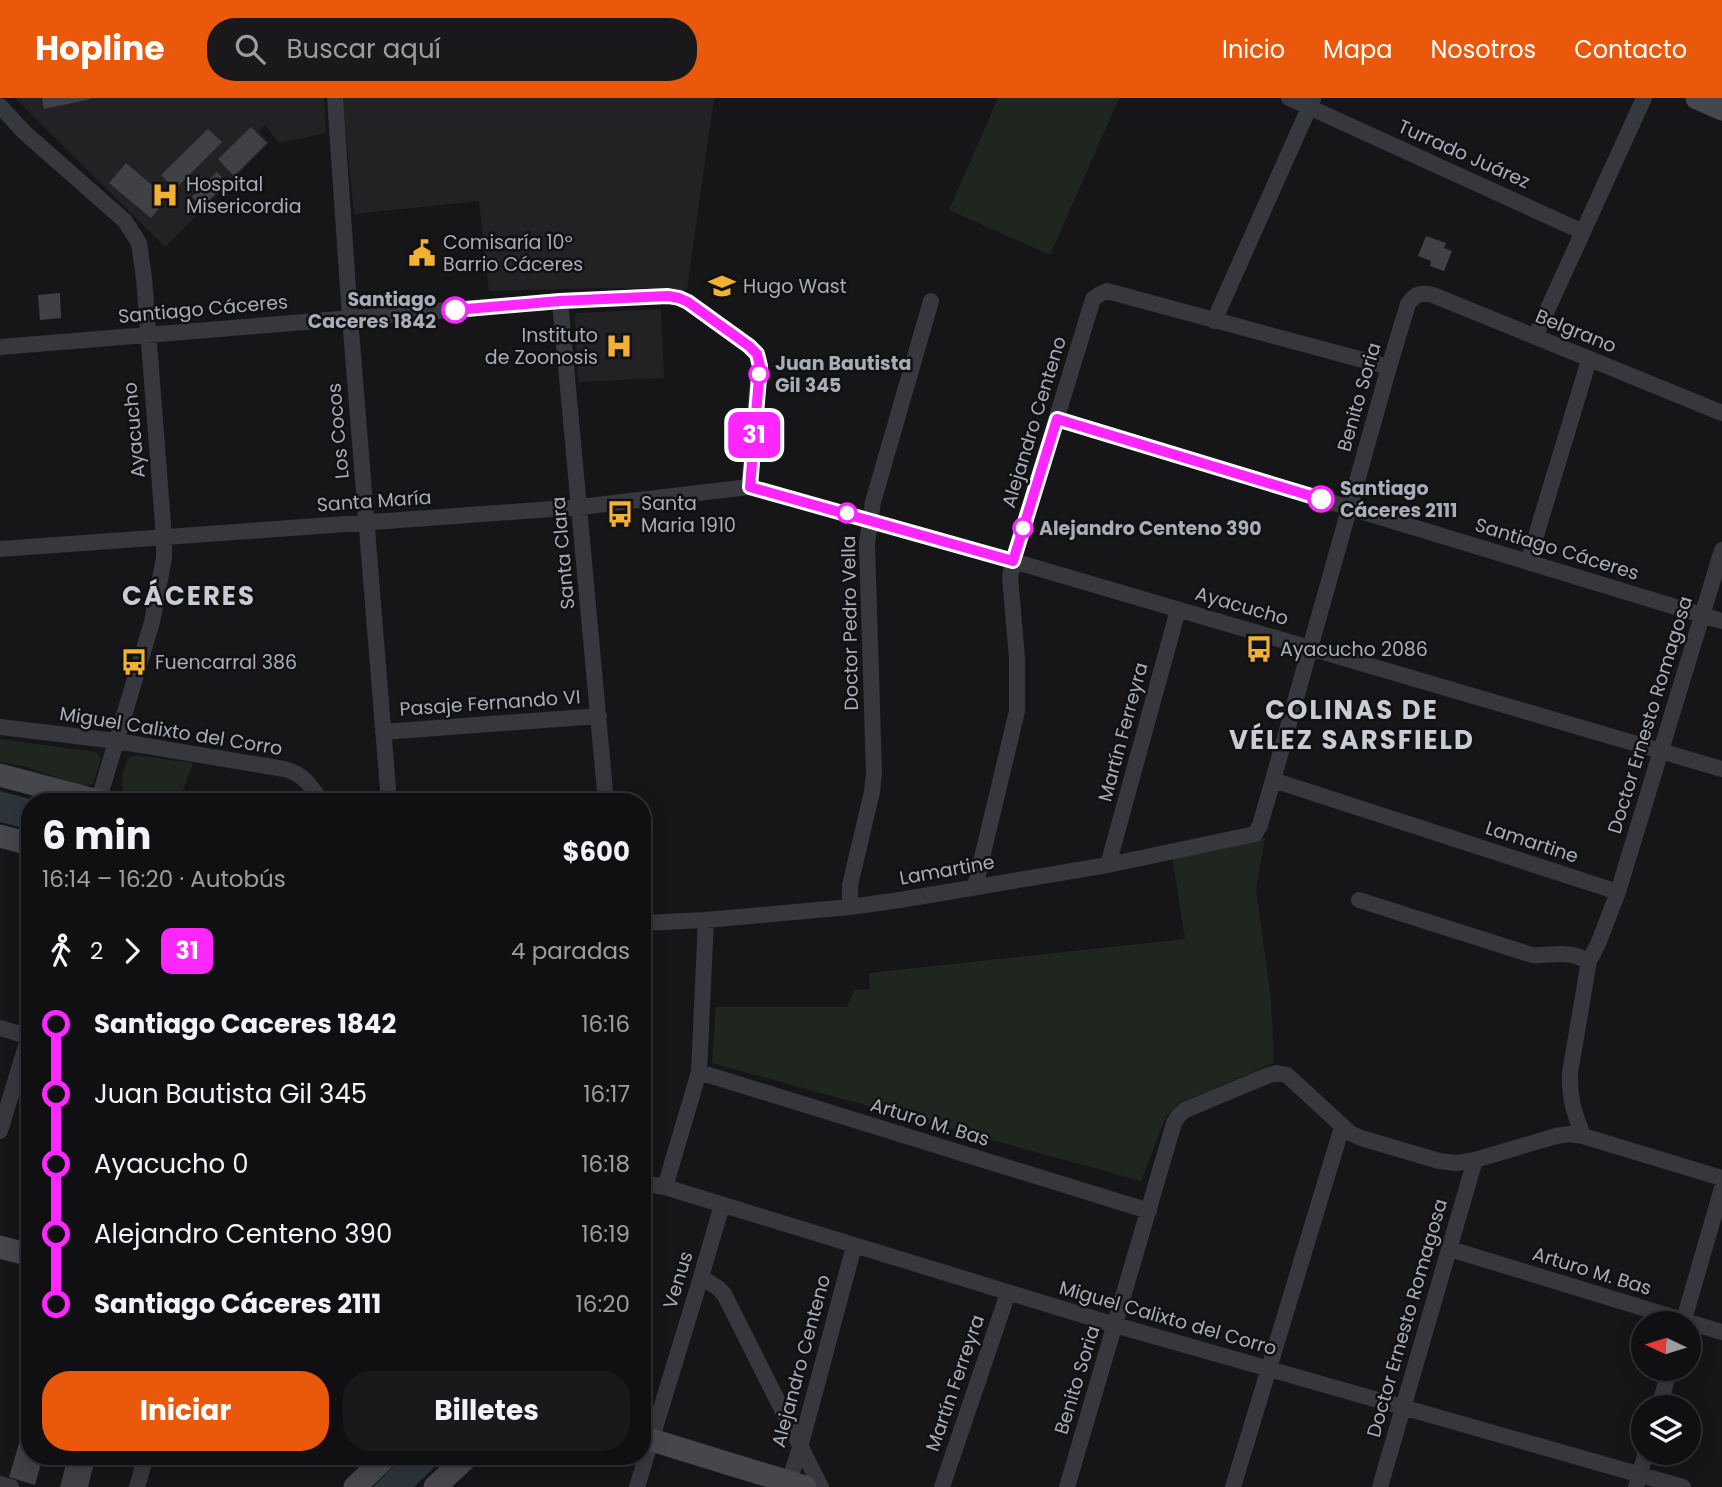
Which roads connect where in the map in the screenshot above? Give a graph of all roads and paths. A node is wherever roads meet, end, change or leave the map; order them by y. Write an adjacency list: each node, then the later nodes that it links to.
1 (335, 98): 12 (street, Los Cocos)
2 (1290, 98): 5 (street, Turrado Juárez)
3 (1644, 98): 8 (street)
4 (1697, 98): 7 (main road)
5 (1312, 103): 8 (street, Turrado Juárez); 13 (street)
6 (0, 106): 14 (street, Ayacucho)
7 (1722, 109)
8 (1583, 232): 15 (street)
9 (1414, 296): 15 (street, Belgrano); 18 (street, Benito Soria)
10 (560, 301): 12 (street, Santiago Cáceres); 21 (street, Santiago Cáceres); 22 (street, Santa Clara)
11 (931, 301): 24 (street, Doctor Pedro Vella)
12 (350, 318): 14 (street, Santiago Cáceres); 25 (street, Los Cocos)
13 (1214, 321): 18 (street); 20 (street, Alejandro Centeno)
14 (148, 334): 16 (street, Santiago Cáceres); 26 (street, Ayacucho)
15 (1535, 337): 17 (street, Belgrano)
16 (0, 347)
17 (1589, 360): 19 (street, Belgrano); 30 (street)
18 (1389, 367): 23 (street, Benito Soria)
19 (1722, 413)
20 (1057, 419): 23 (street, Santiago Cáceres); 29 (street, Alejandro Centeno)
21 (750, 487): 22 (street, Santa María); 24 (street, Ayacucho)
22 (580, 507): 25 (street, Santa María); 35 (street, Santa Clara)
23 (1350, 508): 30 (street, Santiago Cáceres); 34 (street, Benito Soria)
24 (869, 519): 29 (street, Ayacucho); 55 (street, Doctor Pedro Vella)
25 (366, 523): 26 (street, Santa María); 37 (street, Los Cocos)
26 (164, 537): 27 (street, Santa María); 38 (street, Ayacucho)
27 (0, 550)
28 (1722, 550): 32 (street, Doctor Ernesto Romagosa)
29 (1013, 561): 31 (street, Ayacucho); 52 (street, Alejandro Centeno)
30 (1528, 562): 32 (street, Santiago Cáceres)
31 (1178, 610): 34 (street, Ayacucho); 51 (street, Martín Ferreyra)
32 (1702, 615): 33 (street, Santiago Cáceres); 39 (street, Doctor Ernesto Romagosa)
33 (1722, 621)
34 (1310, 648): 39 (street, Ayacucho); 42 (street, Benito Soria)
35 (599, 716): 37 (street, Pasaje Fernando VI); 47 (street, Santa Clara)
36 (0, 727): 38 (street, Miguel Calixto del Corro)
37 (383, 732): 46 (street, Los Cocos)
38 (117, 741): 44 (street, Ayacucho); 45 (street, Miguel Calixto del Corro)
39 (1661, 751): 40 (street, Ayacucho); 53 (street, Doctor Ernesto Romagosa)
40 (1722, 769)
41 (0, 775): 43 (main road)
42 (1273, 780): 48 (street, Benito Soria); 53 (street, Lamartine)
43 (69, 793)
44 (102, 793)
45 (315, 793)
46 (388, 793)
47 (605, 793)
48 (1255, 834): 51 (street, Lamartine)
49 (0, 835): 50 (main road)
50 (21, 841)
51 (1108, 865): 52 (street, Lamartine)
52 (975, 887): 55 (street, Lamartine)
53 (1618, 892): 58 (street, Doctor Ernesto Romagosa)
54 (1359, 900): 58 (street)
55 (850, 907): 56 (street, Lamartine)
56 (706, 920): 57 (street, Lamartine); 62 (street)
57 (651, 923)
58 (1589, 961): 65 (street, Doctor Ernesto Romagosa)
59 (0, 1028): 60 (street)
60 (21, 1034)
61 (21, 1062): 64 (street)
62 (699, 1072): 69 (street); 72 (street, Arturo M. Bas)
63 (1342, 1127): 66 (street); 72 (street, Benito Soria); 84 (street)
64 (0, 1132)
65 (1583, 1136): 66 (street); 67 (street)
66 (1475, 1160): 75 (street, Doctor Ernesto Romagosa)
67 (1722, 1178)
68 (651, 1185): 69 (street, Miguel Calixto del Corro)
69 (665, 1187): 71 (street, Miguel Calixto del Corro)
70 (1722, 1188): 80 (street)
71 (722, 1205): 73 (street, Miguel Calixto del Corro); 77 (street, Venus)
72 (1149, 1211): 81 (street, Benito Soria)
73 (854, 1246): 78 (street, Miguel Calixto del Corro); 88 (street, Alejandro Centeno)
74 (0, 1247): 76 (main road)
75 (1450, 1249): 79 (street, Arturo M. Bas); 85 (street, Doctor Ernesto Romagosa)
76 (21, 1253)
77 (701, 1277): 86 (street, Venus); 88 (street)
78 (1008, 1293): 81 (street, Miguel Calixto del Corro); 102 (street, Martín Ferreyra)
79 (1649, 1311)
80 (1687, 1311)
81 (1115, 1325): 84 (street, Miguel Calixto del Corro); 103 (street, Benito Soria)
82 (1701, 1326): 83 (street, Arturo M. Bas)
83 (1722, 1332)
84 (1269, 1369): 85 (street, Miguel Calixto del Corro); 104 (street)
85 (1403, 1407): 93 (street, Miguel Calixto del Corro); 105 (street, Doctor Ernesto Romagosa)
86 (651, 1423)
87 (651, 1440): 95 (main road)
88 (800, 1448): 95 (street, Alejandro Centeno); 101 (street)
89 (143, 1465): 97 (street)
90 (378, 1465): 98 (main road)
91 (458, 1465): 99 (main road)
92 (640, 1465): 100 (street, Venus)
93 (1638, 1481): 106 (street, Miguel Calixto del Corro)
94 (0, 1484): 96 (street)
95 (794, 1485)
96 (12, 1487)
97 (137, 1487)
98 (355, 1487)
99 (435, 1487)
100 (636, 1487)
101 (821, 1487)
102 (942, 1487)
103 (1066, 1487)
104 (1233, 1487)
105 (1380, 1487)
106 (1683, 1487)

